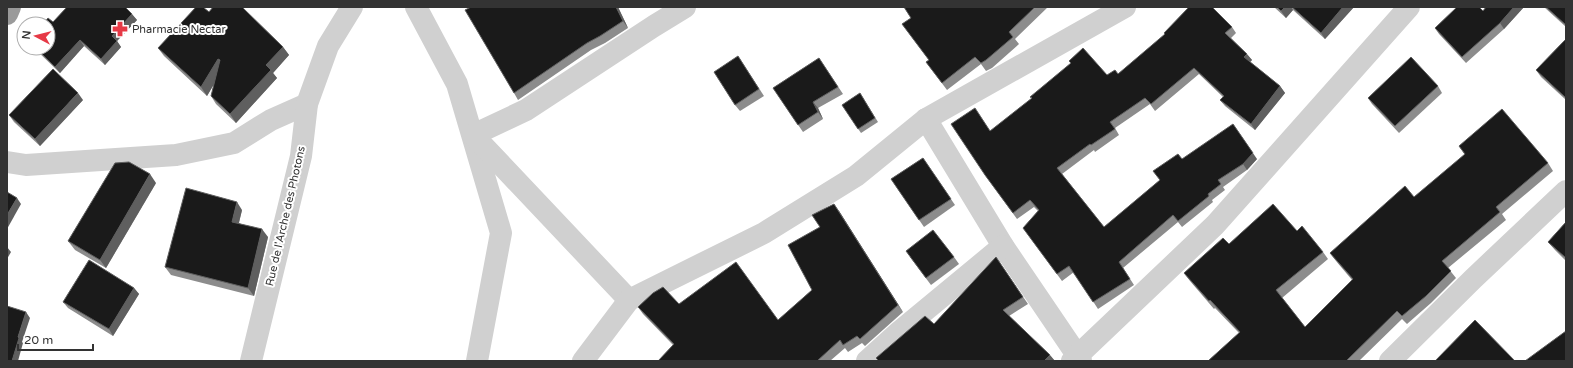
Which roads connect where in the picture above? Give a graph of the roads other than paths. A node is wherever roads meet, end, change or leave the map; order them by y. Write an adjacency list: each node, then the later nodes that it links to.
1 (10, 7): 7 (highway)
2 (352, 7): 8 (street, Rue de l'Arche des Photons)
3 (416, 7): 10 (street)
4 (684, 7): 10 (street)
5 (1125, 7): 9 (street)
6 (1409, 7): 15 (street)
7 (7, 14)
8 (307, 104): 11 (street); 16 (street, Rue de l'Arche des Photons)
9 (926, 119): 13 (street); 14 (street)
10 (473, 135): 14 (street); 17 (street)
11 (7, 162)
12 (1566, 191): 20 (street)
13 (1003, 246): 15 (street); 19 (street)
14 (629, 300): 18 (street)
15 (1077, 359)
16 (251, 361)
17 (477, 361)
18 (582, 361)
19 (867, 361)
20 (1390, 361)

